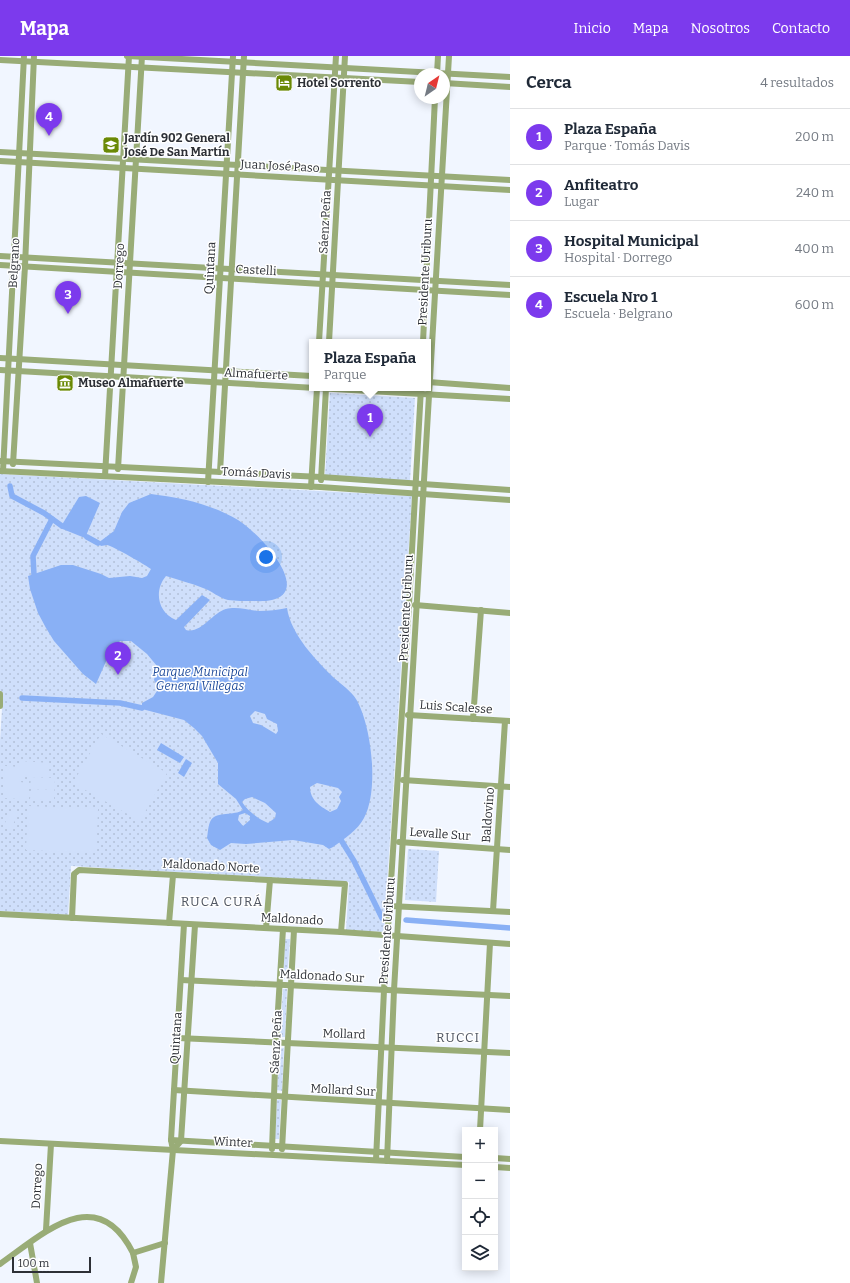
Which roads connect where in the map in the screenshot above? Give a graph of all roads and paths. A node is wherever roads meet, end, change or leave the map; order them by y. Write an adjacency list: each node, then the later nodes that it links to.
1 (128, 56): 2 (street); 12 (street, Dorrego)
2 (142, 56): 9 (street); 14 (street, Dorrego)
3 (336, 56): 13 (street, Sáenz Peña)
4 (345, 56): 15 (street, Sáenz Peña)
5 (438, 56): 16 (street)
6 (449, 56): 17 (street, Presidente Uriburu)
7 (24, 59): 8 (street); 11 (street); 31 (street, Belgrano)
8 (34, 59): 12 (street); 32 (street, Belgrano)
9 (233, 59): 10 (street); 18 (street, Quintana)
10 (244, 59): 13 (street); 20 (street, Quintana)
11 (0, 60)
12 (128, 67): 14 (street); 33 (street, Dorrego)
13 (335, 67): 15 (street); 23 (street, Sáenz Peña)
14 (141, 68): 18 (street); 34 (street, Dorrego)
15 (345, 68): 19 (street); 24 (street, Sáenz Peña)
16 (437, 68)
17 (448, 68)
18 (232, 72): 20 (street); 38 (street, Quintana)
19 (414, 72)
20 (243, 73): 23 (street); 39 (street, Quintana)
21 (450, 73): 22 (street)
22 (510, 77)
23 (335, 78): 24 (street); 42 (street, Sáenz Peña)
24 (344, 78): 25 (street); 43 (street, Sáenz Peña)
25 (414, 82)
26 (450, 83): 27 (street)
27 (510, 87)
28 (436, 104): 46 (street, Presidente Uriburu)
29 (444, 104): 47 (street, Presidente Uriburu)
30 (0, 152): 31 (street, Juan José Paso)
31 (20, 153): 32 (street, Juan José Paso); 36 (street, Belgrano)
32 (31, 153): 33 (street, Juan José Paso); 37 (street, Belgrano)
33 (123, 158): 34 (street, Juan José Paso); 40 (street, Dorrego)
34 (136, 159): 38 (street, Juan José Paso); 41 (street, Dorrego)
35 (0, 160): 36 (street, Juan José Paso)
36 (20, 162): 37 (street, Juan José Paso); 55 (street, Belgrano)
37 (31, 162): 40 (street, Juan José Paso); 56 (street, Belgrano)
38 (227, 164): 39 (street, Juan José Paso); 44 (street, Quintana)
39 (238, 165): 42 (street, Juan José Paso); 45 (street, Quintana)
40 (123, 168): 41 (street, Juan José Paso); 57 (street, Dorrego)
41 (135, 169): 44 (street, Juan José Paso); 58 (street, Dorrego)
42 (329, 170): 43 (street, Juan José Paso); 48 (street, Sáenz Peña)
43 (339, 170): 46 (street, Juan José Paso); 49 (street, Sáenz Peña)
44 (226, 174): 45 (street, Juan José Paso); 62 (street, Quintana)
45 (237, 174): 48 (street, Juan José Paso); 63 (street, Quintana)
46 (431, 176): 47 (street, Juan José Paso); 51 (street, Presidente Uriburu)
47 (441, 176): 50 (street, Juan José Paso); 52 (street, Presidente Uriburu)
48 (329, 180): 49 (street, Juan José Paso); 66 (street, Sáenz Peña)
49 (338, 180): 51 (street, Juan José Paso); 67 (street, Sáenz Peña)
50 (510, 180)
51 (430, 185): 52 (street, Juan José Paso); 70 (street, Presidente Uriburu)
52 (441, 186): 53 (street, Juan José Paso); 71 (street, Presidente Uriburu)
53 (510, 190)
54 (0, 256): 55 (street, Castelli)
55 (14, 257): 56 (street, Castelli); 60 (street, Belgrano)
56 (26, 258): 57 (street, Castelli); 61 (street, Belgrano)
57 (117, 262): 58 (street, Castelli); 64 (street, Dorrego)
58 (130, 263): 62 (street, Castelli); 65 (street, Dorrego)
59 (0, 265): 60 (street, Castelli)
60 (14, 265): 61 (street, Castelli); 83 (street, Belgrano)
61 (25, 266): 64 (street, Castelli); 84 (street, Belgrano)
62 (221, 268): 63 (street, Castelli); 68 (street, Quintana)
63 (232, 269): 66 (street, Castelli); 69 (street, Quintana)
64 (117, 271): 65 (street, Castelli); 85 (street, Dorrego)
65 (129, 271): 68 (street, Castelli); 86 (street, Dorrego)
66 (323, 274): 67 (street, Castelli); 72 (street, Sáenz Peña)
67 (333, 275): 70 (street, Castelli); 73 (street, Sáenz Peña)
68 (220, 279): 69 (street, Castelli); 88 (street, Quintana)
69 (231, 280): 72 (street, Castelli); 91 (street, Quintana)
70 (426, 280): 71 (street, Castelli); 75 (street, Presidente Uriburu)
71 (435, 281): 74 (street, Castelli); 76 (street, Presidente Uriburu)
72 (323, 285): 73 (street, Castelli); 78 (street, Sáenz Peña)
73 (332, 285): 75 (street, Castelli); 79 (street, Sáenz Peña)
74 (510, 285)
75 (426, 290): 76 (street, Castelli); 80 (street, Presidente Uriburu)
76 (434, 291): 77 (street, Castelli); 81 (street, Presidente Uriburu)
77 (510, 295)
78 (319, 339)
79 (329, 339)
80 (423, 339)
81 (431, 346)
82 (0, 358): 83 (street, Almafuerte)
83 (8, 359): 84 (street, Almafuerte); 89 (street, Belgrano)
84 (18, 359): 85 (street, Almafuerte); 90 (street, Belgrano)
85 (111, 364): 86 (street, Almafuerte); 93 (street, Dorrego)
86 (124, 365): 88 (street, Almafuerte); 94 (street, Dorrego)
87 (0, 370): 89 (street, Almafuerte)
88 (215, 370): 91 (street, Almafuerte); 96 (street, Quintana)
89 (8, 371): 90 (street, Almafuerte); 106 (street, Belgrano)
90 (18, 371): 93 (street, Almafuerte); 107 (street, Belgrano)
91 (226, 371): 92 (street, Almafuerte); 97 (street, Quintana)
92 (309, 376)
93 (110, 377): 94 (street, Almafuerte); 108 (street, Dorrego)
94 (123, 377): 96 (street, Almafuerte); 109 (street, Dorrego)
95 (431, 382): 99 (street)
96 (214, 383): 97 (street, Almafuerte); 112 (street, Quintana)
97 (225, 383): 98 (street, Almafuerte); 113 (street, Quintana)
98 (309, 388)
99 (510, 388)
100 (317, 391): 116 (street)
101 (326, 391): 117 (street)
102 (421, 391): 104 (street, Almafuerte); 119 (street, Presidente Uriburu)
103 (429, 391): 104 (street, Presidente Uriburu)
104 (429, 395): 105 (street, Almafuerte); 120 (street, Presidente Uriburu)
105 (510, 399)
106 (2, 461): 107 (street, Tomás Davis); 110 (street, Belgrano)
107 (13, 462): 108 (street, Tomás Davis); 111 (street, Belgrano)
108 (105, 466): 109 (street, Tomás Davis); 114 (street, Dorrego)
109 (118, 467): 112 (street, Tomás Davis); 115 (street, Dorrego)
110 (2, 471): 111 (street, Tomás Davis)
111 (13, 472): 114 (street, Tomás Davis)
112 (209, 472): 113 (street, Tomás Davis); 118 (street, Quintana)
113 (220, 472): 116 (street, Tomás Davis)
114 (105, 476): 115 (street, Tomás Davis)
115 (117, 477): 118 (street, Tomás Davis)
116 (312, 477): 117 (street, Tomás Davis); 121 (street)
117 (321, 477): 119 (street, Tomás Davis); 122 (street)
118 (208, 482): 121 (street, Tomás Davis)
119 (415, 483): 120 (street, Tomás Davis); 124 (street, Presidente Uriburu)
120 (425, 484): 123 (street, Tomás Davis); 125 (street, Presidente Uriburu)
121 (311, 487): 122 (street, Tomás Davis)
122 (320, 487): 124 (street, Tomás Davis)
123 (510, 490)
124 (414, 493): 125 (street, Tomás Davis); 127 (street, Presidente Uriburu)
125 (424, 494): 126 (street, Tomás Davis); 128 (street, Presidente Uriburu)
126 (510, 500)
127 (409, 604): 128 (street); 133 (street, Presidente Uriburu)
128 (418, 606): 129 (street); 134 (street, Presidente Uriburu)
129 (481, 610): 130 (street); 135 (street)
130 (510, 613)
131 (0, 694): 132 (street)
132 (0, 706)
133 (401, 714): 134 (street, Luis Scalesse); 137 (street, Presidente Uriburu)
134 (411, 715): 135 (street, Luis Scalesse); 138 (street, Presidente Uriburu)
135 (473, 719): 136 (street, Luis Scalesse)
136 (508, 721): 139 (street, Baldovino)
137 (398, 780): 138 (street); 141 (street, Presidente Uriburu)
138 (407, 780): 139 (street); 142 (street, Presidente Uriburu)
139 (500, 787): 140 (street); 143 (street, Baldovino)
140 (510, 787)
141 (393, 842): 142 (street, Levalle Sur); 147 (street, Presidente Uriburu)
142 (403, 843): 143 (street, Levalle Sur); 148 (street, Presidente Uriburu)
143 (496, 849): 144 (street, Levalle Sur); 149 (street, Baldovino)
144 (510, 850)
145 (173, 875): 146 (street, Maldonado Norte); 152 (street, Maldonado Norte); 153 (street)
146 (270, 880): 156 (street); 159 (street, Maldonado Norte)
147 (390, 906): 148 (street); 160 (street, Presidente Uriburu)
148 (400, 906): 149 (street); 161 (street, Presidente Uriburu)
149 (493, 911): 150 (street)
150 (510, 912)
151 (0, 914): 152 (street, Maldonado)
152 (72, 918): 153 (street, Maldonado)
153 (169, 923): 154 (street, Maldonado)
154 (184, 924): 155 (street, Maldonado); 164 (street, Quintana)
155 (195, 925): 156 (street, Maldonado); 165 (street, Quintana)
156 (266, 928): 157 (street, Maldonado)
157 (283, 929): 158 (street, Maldonado); 166 (street, Sáenz Peña)
158 (294, 930): 159 (street, Maldonado); 167 (street, Sáenz Peña)
159 (341, 932): 160 (street, Maldonado)
160 (388, 936): 161 (street, Maldonado); 168 (street, Presidente Uriburu)
161 (397, 936): 162 (street, Maldonado); 169 (street, Presidente Uriburu)
162 (490, 943): 163 (street, Maldonado); 170 (street)
163 (510, 944)
164 (181, 980): 165 (street, Maldonado Sur); 172 (street, Quintana)
165 (191, 980): 166 (street, Maldonado Sur); 173 (street, Quintana)
166 (279, 985): 167 (street, Maldonado Sur); 174 (street, Sáenz Peña)
167 (290, 986): 168 (street, Maldonado Sur); 175 (street, Sáenz Peña)
168 (384, 990): 169 (street, Maldonado Sur); 176 (street, Presidente Uriburu)
169 (394, 990): 170 (street, Maldonado Sur); 177 (street, Presidente Uriburu)
170 (487, 994): 171 (street, Maldonado Sur); 178 (street)
171 (510, 996)
172 (178, 1038): 173 (street, Mollard); 180 (street, Quintana)
173 (187, 1039): 174 (street, Mollard); 181 (street, Quintana)
174 (276, 1042): 175 (street, Mollard); 182 (street, Sáenz Peña)
175 (287, 1043): 176 (street, Mollard); 183 (street, Sáenz Peña)
176 (382, 1047): 177 (street, Mollard); 184 (street, Presidente Uriburu)
177 (391, 1047): 178 (street, Mollard); 185 (street, Presidente Uriburu)
178 (484, 1051): 179 (street, Mollard); 186 (street)
179 (510, 1053)
180 (174, 1090): 181 (street, Mollard Sur); 189 (street, Quintana)
181 (184, 1091): 182 (street, Mollard Sur); 191 (street, Quintana)
182 (274, 1097): 183 (street, Mollard Sur); 193 (street, Sáenz Peña)
183 (284, 1098): 184 (street, Mollard Sur); 194 (street, Sáenz Peña)
184 (379, 1102): 185 (street, Mollard Sur); 196 (street, Presidente Uriburu)
185 (388, 1103): 186 (street, Mollard Sur); 197 (street, Presidente Uriburu)
186 (481, 1108): 187 (street, Mollard Sur); 188 (street)
187 (510, 1110)
188 (480, 1127)
189 (171, 1140): 191 (street, Winter); 195 (street, Quintana)
190 (0, 1141): 192 (street, Winter)
191 (181, 1141): 193 (street, Winter); 195 (street)
192 (51, 1144): 195 (street, Winter); 208 (street, Dorrego)
193 (273, 1146): 194 (street, Winter); 198 (street, Sáenz Peña)
194 (283, 1146): 196 (street, Winter); 199 (street, Sáenz Peña)
195 (173, 1150): 198 (street, Winter); 210 (street, Quintana)
196 (377, 1152): 197 (street, Winter); 203 (street, Presidente Uriburu)
197 (388, 1152): 200 (street, Winter); 204 (street, Presidente Uriburu)
198 (272, 1154): 199 (street, Winter)
199 (282, 1155): 203 (street, Winter)
200 (462, 1157)
201 (498, 1158): 202 (street)
202 (510, 1159)
203 (376, 1160): 204 (street, Winter)
204 (387, 1161): 205 (street, Winter)
205 (462, 1165)
206 (498, 1167): 207 (street)
207 (510, 1168)
208 (46, 1230): 209 (street); 211 (street)
209 (30, 1243): 212 (street); 213 (street)
210 (165, 1243): 211 (street); 215 (street, Quintana)
211 (133, 1253): 214 (street)
212 (0, 1264)
213 (38, 1283)
214 (131, 1283)
215 (161, 1283)

